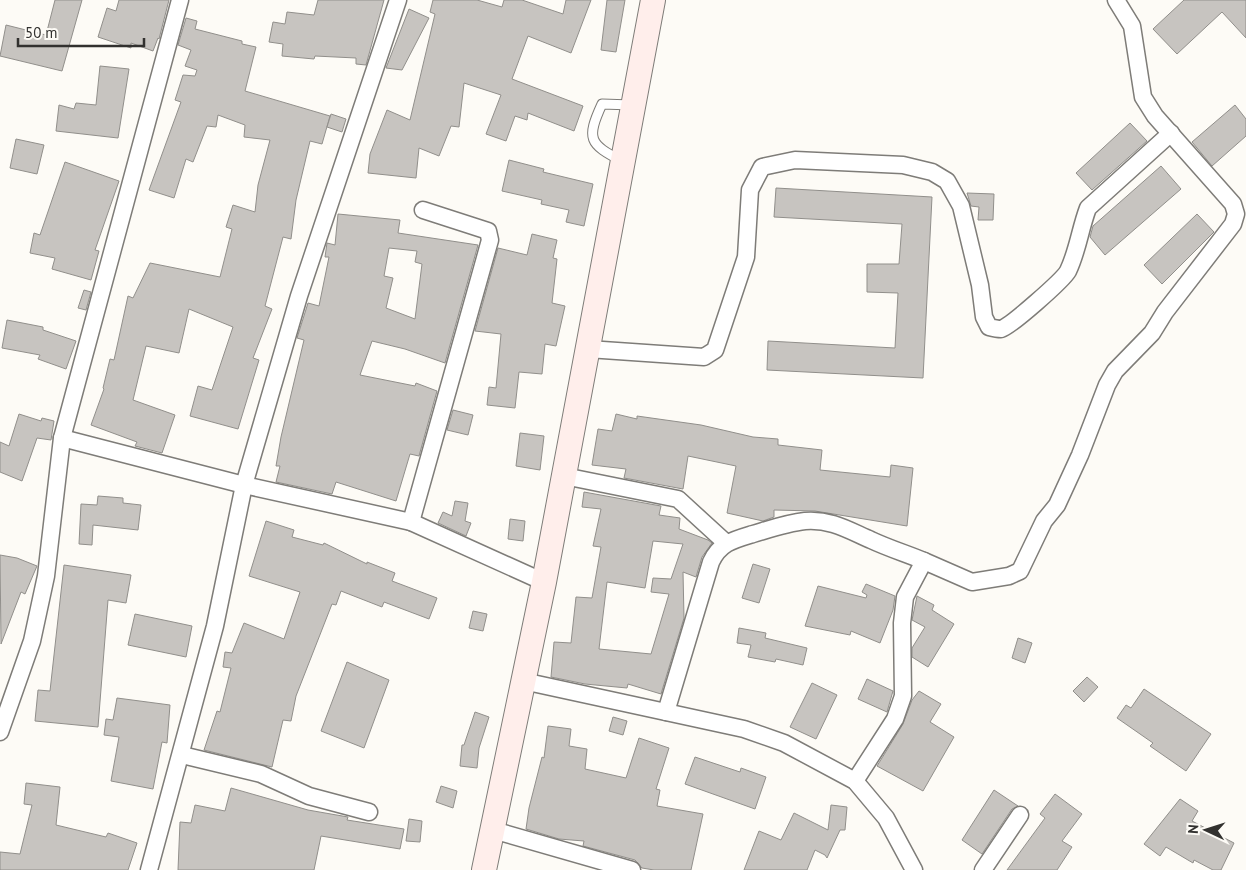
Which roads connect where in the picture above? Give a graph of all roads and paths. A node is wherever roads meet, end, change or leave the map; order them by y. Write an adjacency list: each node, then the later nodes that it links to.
1 (180, 0): 10 (street)
2 (398, 0): 12 (street)
3 (653, 0): 5 (main road)
4 (1116, 0): 6 (street)
5 (633, 105): 7 (main road); 7 (lane)
6 (1171, 133): 9 (street); 15 (street)
7 (622, 161): 9 (main road)
8 (423, 210): 13 (street)
9 (588, 349): 11 (main road)
10 (62, 438): 12 (street); 19 (street)
11 (564, 476): 14 (street); 16 (main road)
12 (244, 485): 13 (street); 20 (street)
13 (411, 522): 16 (street)
14 (725, 542): 15 (street); 18 (street)
15 (924, 561): 21 (street)
16 (544, 582): 17 (main road)
17 (523, 681): 18 (street); 24 (main road)
18 (666, 712): 21 (street)
19 (0, 732)
20 (182, 754): 22 (street); 25 (street)
21 (855, 781): 28 (street)
22 (369, 812)
23 (1020, 814): 29 (street)
24 (493, 830): 26 (main road); 27 (street)
25 (149, 870)
26 (484, 870)
27 (632, 870)
28 (914, 870)
29 (983, 870)

